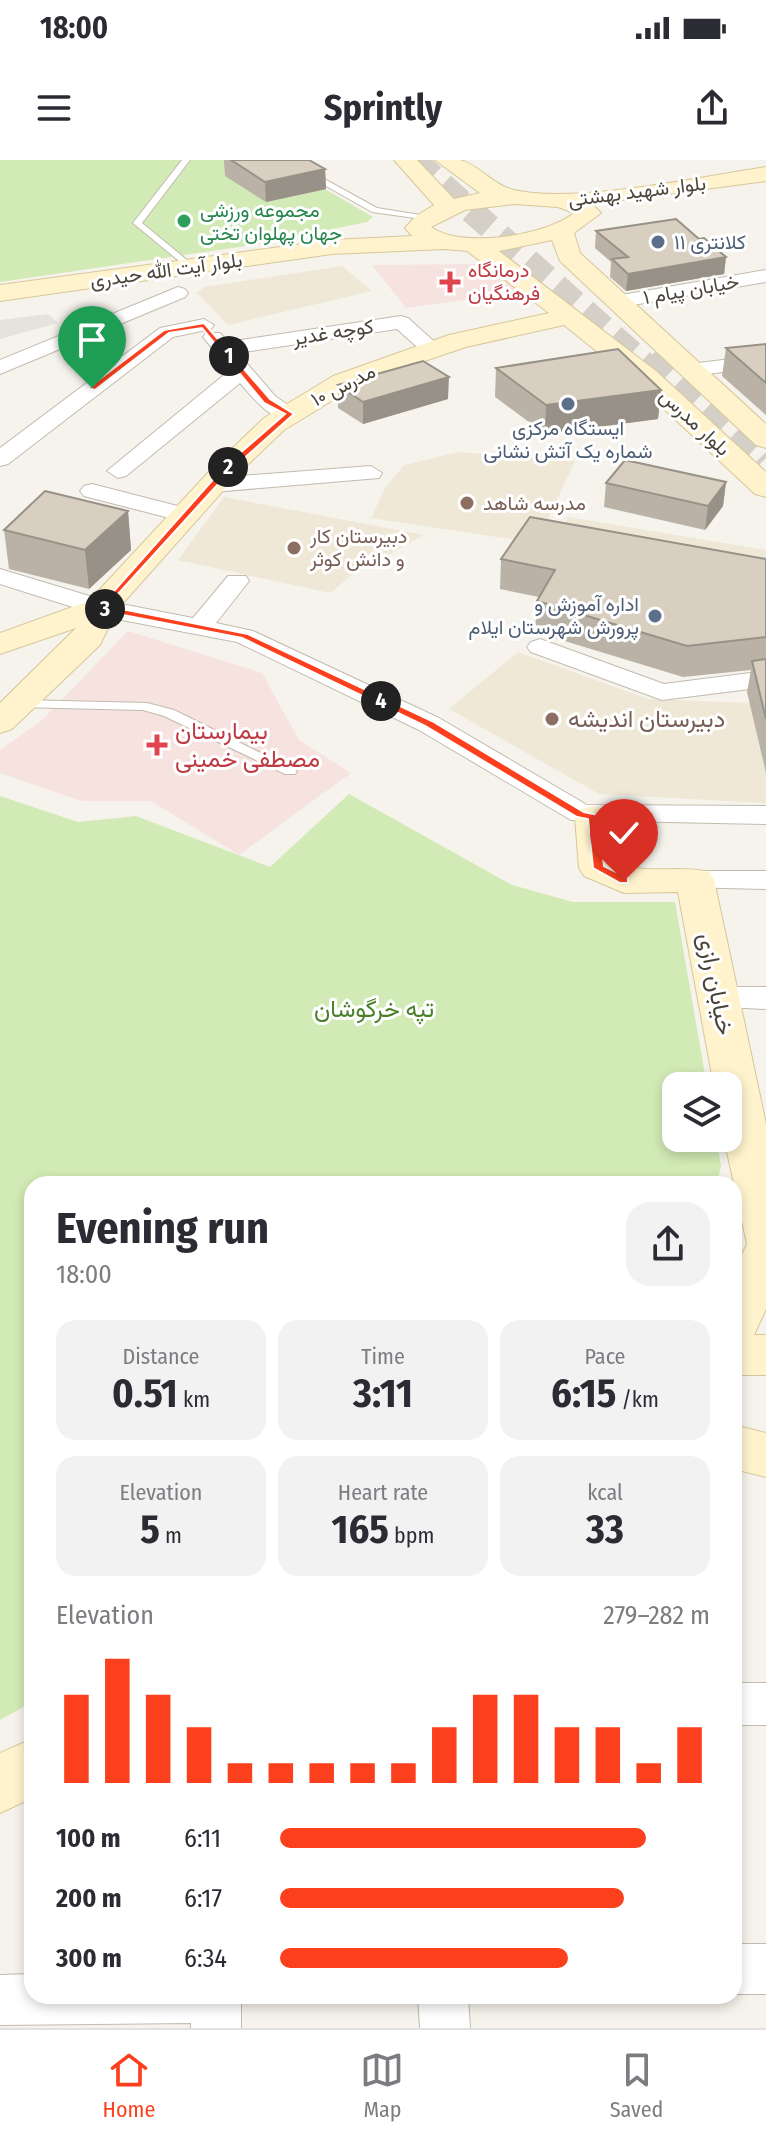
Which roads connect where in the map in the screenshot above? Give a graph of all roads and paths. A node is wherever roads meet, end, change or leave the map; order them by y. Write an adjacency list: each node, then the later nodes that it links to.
1 (186, 160): 14 (lane)
2 (284, 160): 10 (lane)
3 (405, 160): 10 (main road)
4 (446, 160): 7 (main road)
5 (766, 174): 9 (main road, بلوار شهید بهشتی)
6 (766, 190): 9 (main road, بلوار شهید بهشتی)
7 (511, 197): 8 (main road, بلوار شهید بهشتی); 10 (main road, بلوار آیت الله حیدری)
8 (556, 200): 9 (main road, بلوار شهید بهشتی); 11 (main road, بلوار مدرس)
9 (635, 201): 11 (main road, بلوار شهید بهشتی)
10 (434, 215): 12 (main road); 13 (main road, بلوار آیت الله حیدری)
11 (572, 226): 12 (main road, بلوار شهید بهشتی); 18 (main road, بلوار مدرس)
12 (462, 242): 13 (main road, بلوار آیت الله حیدری); 19 (main road, بلوار مدرس)
13 (332, 247): 14 (main road, بلوار آیت الله حیدری)
14 (190, 267): 16 (main road, بلوار آیت الله حیدری); 17 (street)
15 (766, 276): 18 (street, خیابان پیام ۱)
16 (0, 293)
17 (178, 293): 20 (street); 24 (street)
18 (616, 302): 25 (main road, بلوار مدرس)
19 (568, 316): 22 (main road, مدرس ۱۰); 33 (main road, بلوار مدرس)
20 (204, 325): 21 (street); 29 (street)
21 (224, 349): 22 (street, کوچه غدیر); 26 (street)
22 (432, 350): 27 (main road, مدرس ۱۰)
23 (766, 361): 25 (street)
24 (0, 368)
25 (689, 370): 28 (main road, بلوار مدرس)
26 (242, 371): 27 (street); 30 (street)
27 (290, 414): 32 (main road, مدرس ۱۰)
28 (766, 439)
29 (0, 459)
30 (118, 471)
31 (371, 473): 32 (street)
32 (213, 485): 35 (main road, مدرس ۱۰)
33 (766, 488)
34 (92, 491): 35 (street)
35 (185, 515): 38 (main road, مدرس ۱۰)
36 (0, 576): 38 (street)
37 (237, 581): 39 (street)
38 (101, 608): 39 (street); 40 (main road); 43 (main road)
39 (199, 627): 46 (street)
40 (0, 644)
41 (540, 647): 42 (street)
42 (766, 679)
43 (10, 713): 44 (lane)
44 (290, 771)
45 (766, 815): 46 (street)
46 (594, 817): 47 (main road)
47 (695, 880): 48 (street); 49 (main road, خیابان رازی)
48 (766, 880)
49 (718, 998): 50 (street); 51 (main road, خیابان رازی)
50 (766, 998)
51 (756, 1138): 52 (main road, خیابان رازی)
52 (766, 1236)
53 (766, 1253): 54 (main road)
54 (742, 1308)
55 (742, 1355): 56 (main road)
56 (766, 1355)
57 (742, 1704): 58 (street)
58 (766, 1704)
59 (24, 1771): 60 (main road)
60 (0, 1784)
61 (742, 1969): 62 (street)
62 (766, 1969)
63 (0, 2000): 64 (street)
64 (24, 2001)
65 (123, 2004): 67 (street)
66 (444, 2004): 68 (street)
67 (216, 2007)
68 (445, 2028)

